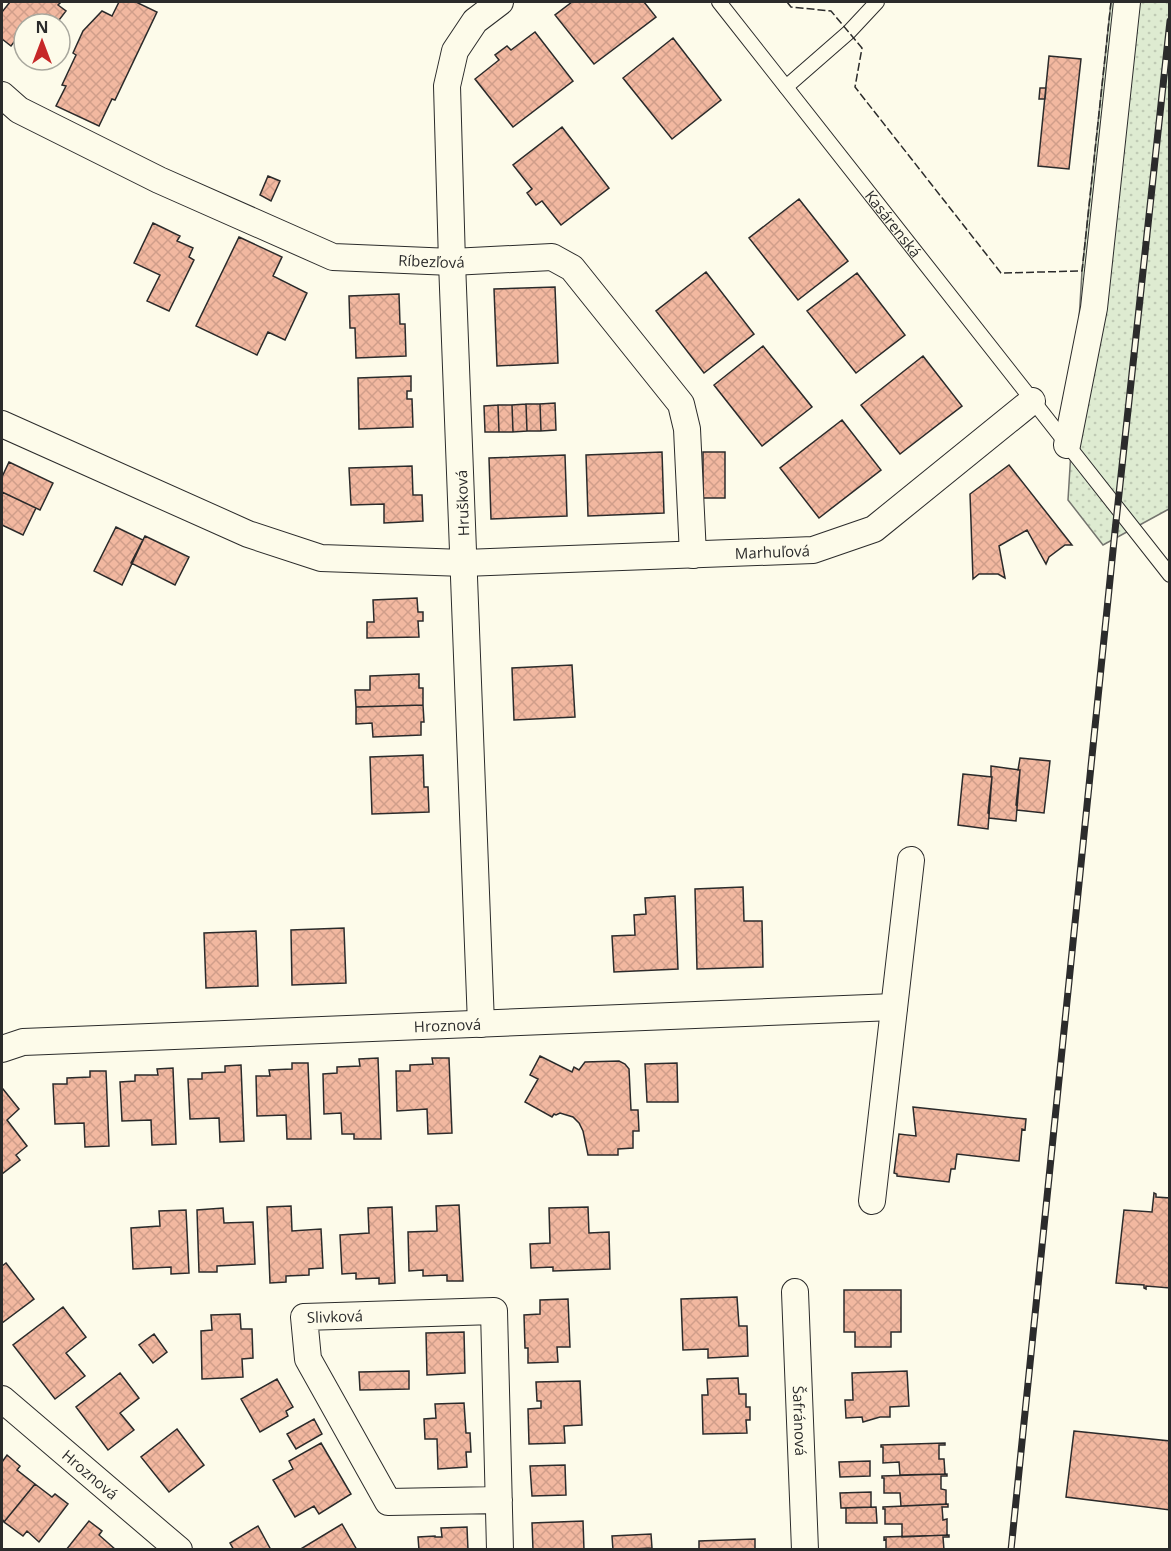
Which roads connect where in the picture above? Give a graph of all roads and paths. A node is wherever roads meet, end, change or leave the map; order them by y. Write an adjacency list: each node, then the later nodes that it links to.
1 (500, 2): 7 (street, Hrušková)
2 (719, 2): 5 (lane, Kasárenská)
3 (877, 2): 5 (lane)
4 (1127, 2): 10 (street)
5 (786, 87): 8 (lane, Kasárenská)
6 (2, 95): 7 (street, Ríbezľová)
7 (452, 262): 11 (street, Ríbezľová); 12 (street, Hrušková)
8 (1032, 401): 10 (lane, Kasárenská); 11 (street, Marhuľová)
9 (2, 424): 12 (street, Marhuľová)
10 (1067, 445): 13 (lane, Kasárenská)
11 (693, 555): 12 (street, Marhuľová)
12 (464, 563): 16 (street, Hrušková)
13 (1170, 575)
14 (911, 860): 15 (street)
15 (894, 1007): 16 (street, Hroznová); 18 (street)
16 (481, 1024): 17 (street, Hroznová)
17 (2, 1049)
18 (872, 1201)
19 (795, 1292): 24 (street, Šafránová)
20 (2, 1399): 22 (street, Hroznová)
21 (499, 1500): 21 (street, Slivková); 23 (street, Slivková)
22 (179, 1550)
23 (500, 1550)
24 (806, 1550)

